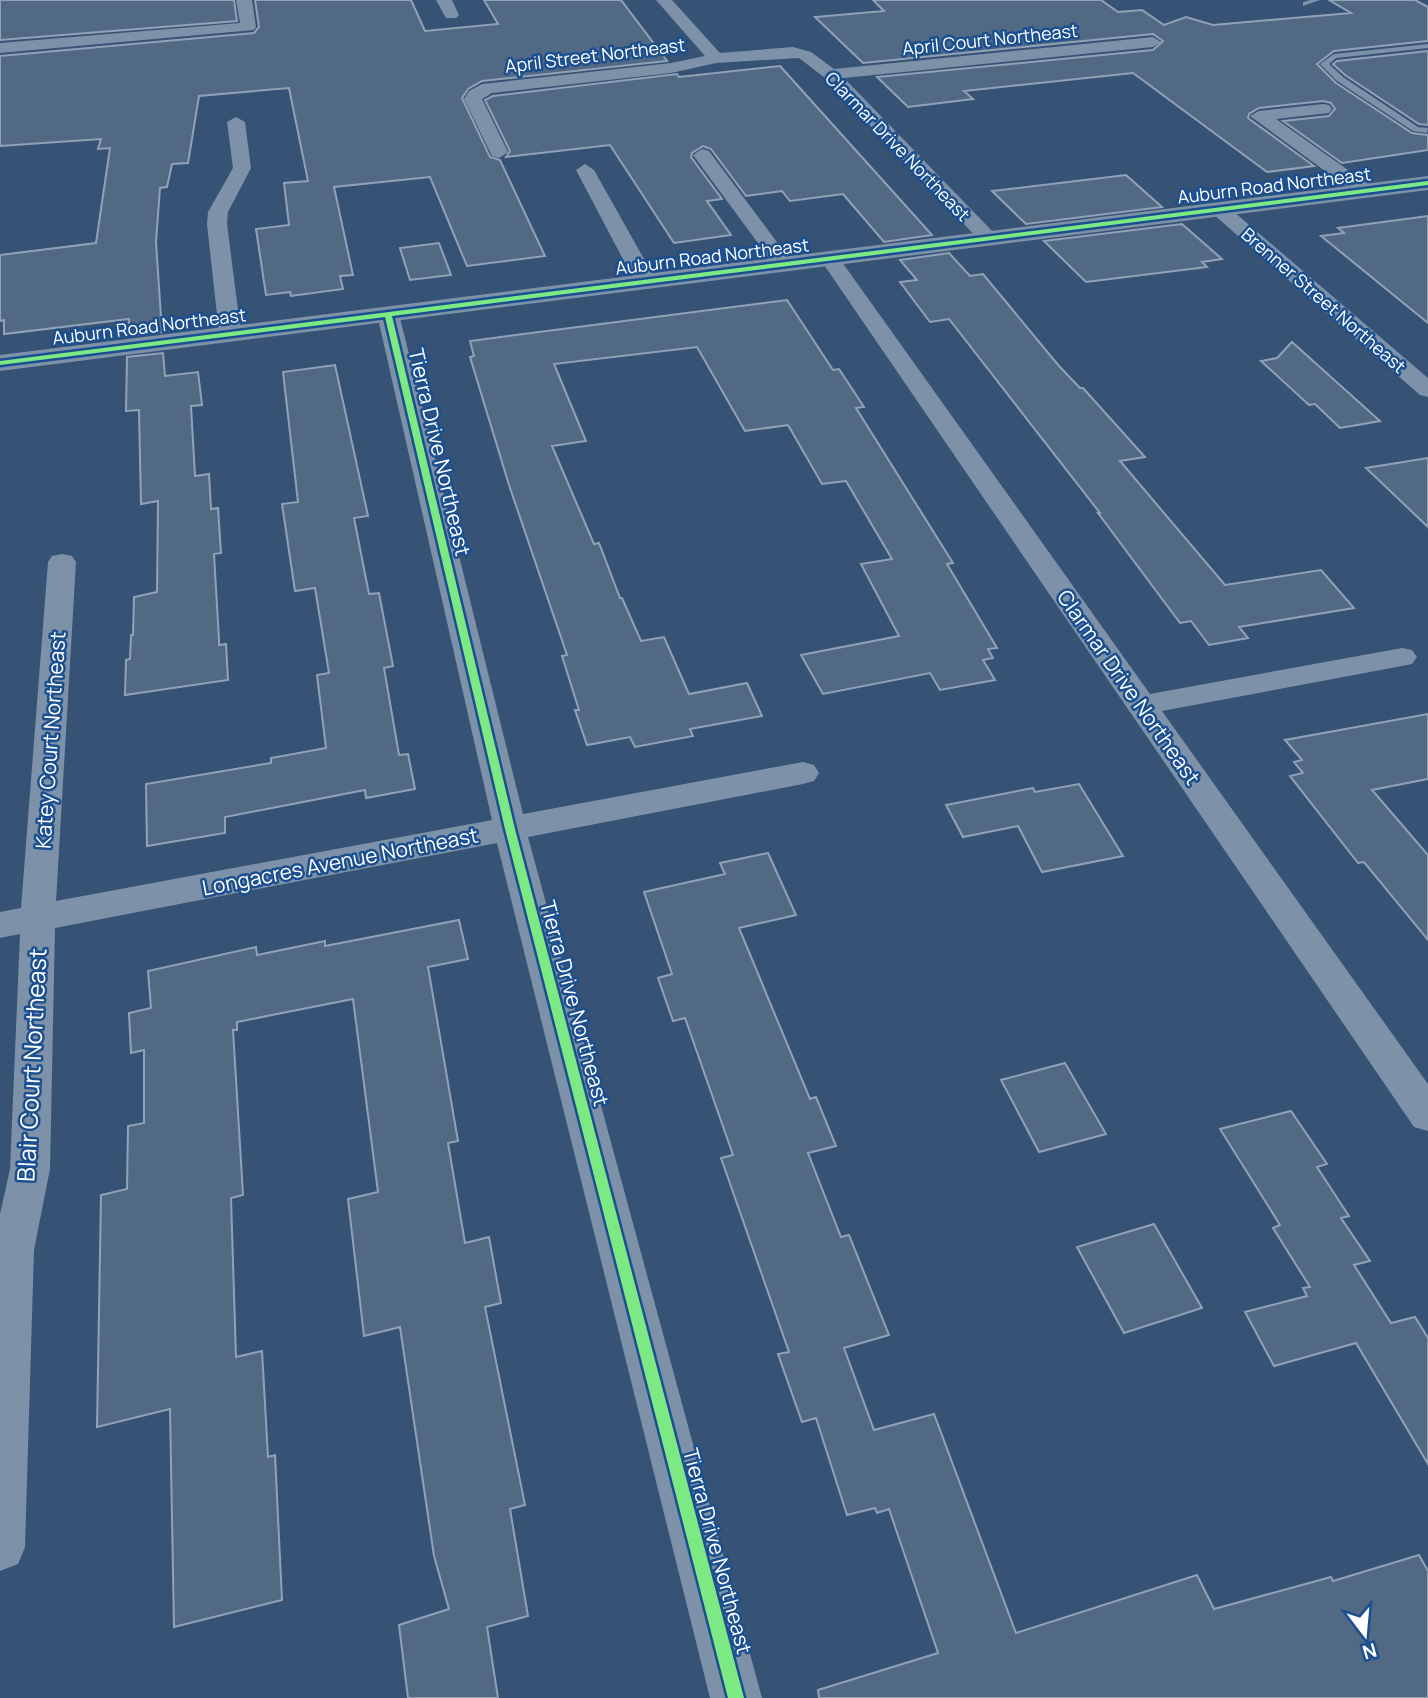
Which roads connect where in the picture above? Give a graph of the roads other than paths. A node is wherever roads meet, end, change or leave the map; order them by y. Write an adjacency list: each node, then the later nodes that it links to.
1 (244, 0): 9 (street)
2 (443, 0): 6 (street)
3 (664, 0): 10 (street)
4 (1316, 0): 5 (lane)
5 (1307, 4)
6 (452, 15)
7 (1153, 42): 11 (street, April Court Northeast)
8 (1428, 46): 14 (lane)
9 (0, 48)
10 (716, 58): 11 (street, Clarmar Drive Northeast); 15 (street, April Street Northeast)
11 (831, 74): 21 (street, Clarmar Drive Northeast)
12 (1323, 109): 19 (street)
13 (236, 122): 26 (street)
14 (1427, 130)
15 (499, 152)
16 (702, 155): 23 (street)
17 (585, 170): 24 (street)
18 (1424, 188): 19 (street, Auburn Road Northeast)
19 (1365, 191): 20 (street, Auburn Road Northeast)
20 (1220, 210): 21 (street, Auburn Road Northeast); 28 (street, Brenner Street Northeast)
21 (989, 239): 22 (street, Auburn Road Northeast)
22 (830, 259): 23 (street, Auburn Road Northeast); 31 (street, Clarmar Drive Northeast)
23 (784, 265): 24 (street, Auburn Road Northeast)
24 (646, 282): 25 (street, Auburn Road Northeast)
25 (388, 314): 26 (street, Auburn Road Northeast); 33 (street, Tierra Drive Northeast)
26 (230, 333): 27 (street, Auburn Road Northeast)
27 (0, 363)
28 (1428, 390)
29 (62, 562): 34 (street, Katey Court Northeast)
30 (1402, 657): 31 (street)
31 (1142, 705): 35 (street, Clarmar Drive Northeast)
32 (803, 773): 33 (street, Longacres Avenue Northeast)
33 (510, 829): 34 (street, Longacres Avenue Northeast); 37 (street, Tierra Drive Northeast)
34 (19, 921): 36 (street, Blair Court Northeast)
35 (1428, 1115)
36 (1, 1547)
37 (736, 1698)

